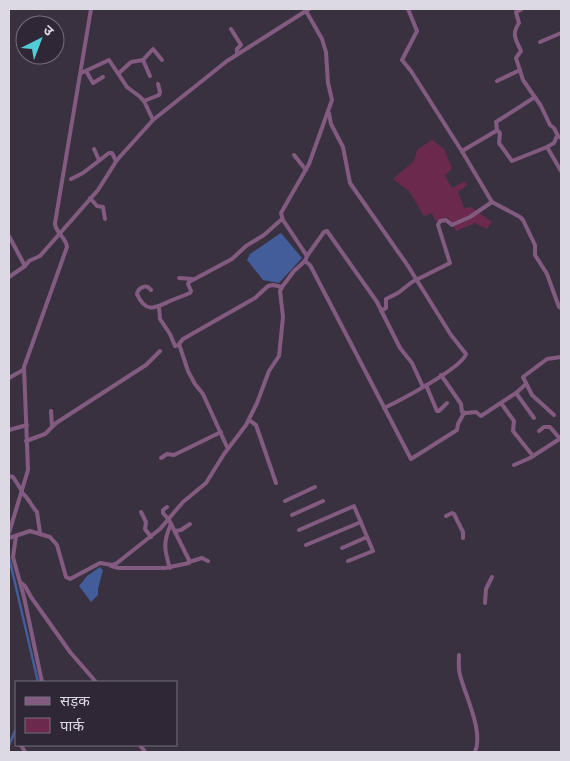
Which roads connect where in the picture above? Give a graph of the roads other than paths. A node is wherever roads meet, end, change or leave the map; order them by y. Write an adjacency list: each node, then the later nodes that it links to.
1 (408, 9): 26 (street)
2 (522, 9): 11 (street)
3 (91, 10): 12 (street)
4 (305, 10): 8 (street); 20 (street)
5 (231, 29): 8 (street)
6 (561, 33): 7 (street)
7 (540, 42)
8 (237, 54): 21 (street)
9 (143, 60): 10 (street); 13 (street); 14 (street)
10 (162, 60)
11 (520, 70): 16 (street); 18 (street)
12 (84, 72): 13 (street); 15 (street); 37 (street)
13 (119, 73): 19 (street)
14 (150, 76)
15 (103, 77)
16 (497, 81)
17 (158, 84): 19 (street)
18 (535, 97): 22 (street); 23 (street)
19 (144, 101): 21 (street)
20 (329, 111): 30 (street); 44 (street)
21 (153, 120): 29 (street)
22 (497, 130): 24 (street); 26 (street)
23 (559, 137): 24 (street)
24 (547, 147): 31 (street)
25 (94, 149): 28 (street)
26 (462, 151): 34 (street)
27 (294, 155): 30 (street)
28 (99, 160): 29 (street); 32 (street)
29 (116, 161): 33 (street)
30 (306, 170): 36 (street)
31 (561, 171)
32 (71, 179)
33 (90, 198): 35 (street); 37 (street)
34 (492, 202): 44 (street); 48 (street)
35 (104, 219)
36 (282, 219): 39 (street); 43 (street)
37 (59, 232): 40 (street); 53 (street)
38 (9, 236): 40 (street)
39 (306, 258): 45 (street); 49 (street); 61 (street)
40 (25, 266): 41 (street)
41 (9, 277)
42 (179, 278): 43 (street)
43 (193, 279): 47 (street)
44 (417, 279): 49 (street); 54 (street)
45 (282, 287): 50 (street); 66 (street)
46 (150, 290): 47 (street)
47 (159, 307): 50 (street)
48 (561, 308)
49 (381, 310): 57 (street)
50 (179, 345): 71 (street)
51 (160, 350): 68 (street)
52 (560, 356): 56 (street)
53 (24, 370): 55 (street); 67 (street)
54 (441, 375): 57 (street); 63 (street)
55 (9, 378)
56 (526, 384): 58 (street); 64 (street)
57 (424, 386): 59 (street); 61 (street)
58 (516, 393): 60 (street); 65 (street)
59 (447, 403)
60 (501, 403): 63 (street); 75 (street)
61 (384, 408): 63 (street)
62 (51, 411): 68 (street)
63 (464, 413)
64 (554, 415)
65 (534, 418)
66 (249, 420): 74 (street); 79 (street)
67 (27, 425): 69 (street); 73 (street)
68 (52, 427): 73 (street)
69 (9, 430)
70 (539, 431): 72 (street)
71 (221, 432): 74 (street); 76 (street)
72 (561, 439): 75 (street)
73 (28, 440): 81 (street)
74 (228, 448): 88 (street)
75 (533, 456): 77 (street)
76 (161, 458)
77 (514, 465)
78 (9, 476): 81 (street)
79 (276, 483)
80 (315, 487): 82 (street)
81 (23, 493): 93 (street); 94 (street)
82 (285, 501)
83 (323, 501): 86 (street)
84 (167, 506): 88 (street)
85 (141, 512): 96 (street)
86 (292, 514)
87 (446, 516): 97 (street)
88 (170, 522): 92 (street); 96 (street); 104 (street)
89 (361, 522): 91 (street); 95 (street); 98 (street)
90 (190, 524): 92 (street)
91 (300, 530)
92 (175, 531): 102 (street)
93 (40, 533): 94 (street); 103 (street)
94 (11, 536): 106 (street)
95 (368, 536): 99 (street); 101 (street)
96 (151, 537): 103 (street)
97 (463, 538)
98 (306, 545)
99 (342, 548)
100 (208, 561): 102 (street)
101 (348, 561)
102 (189, 562): 104 (street)
103 (110, 565): 104 (street)
104 (170, 568)
105 (492, 577): 107 (street)
106 (20, 582): 109 (street); 110 (street)
107 (485, 603)
108 (459, 655): 111 (street)
109 (42, 681)
110 (95, 681)
111 (475, 752)

